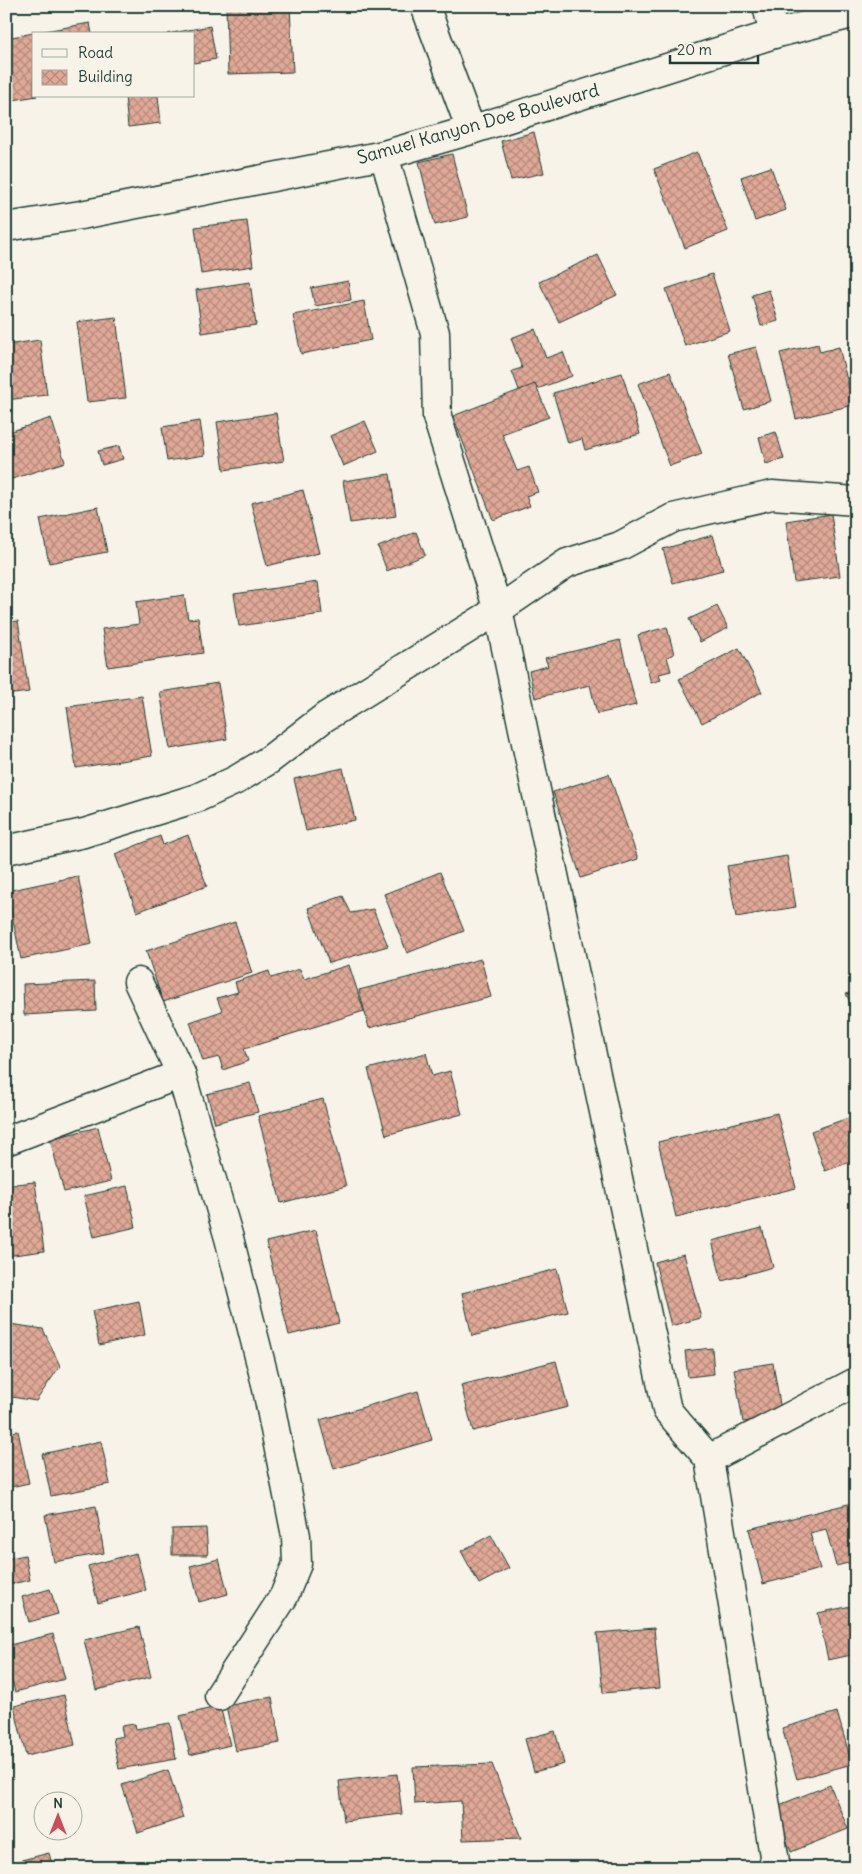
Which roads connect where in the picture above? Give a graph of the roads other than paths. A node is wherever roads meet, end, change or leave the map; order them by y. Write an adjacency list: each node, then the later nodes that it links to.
1 (425, 6): 5 (street)
2 (767, 6): 4 (street)
3 (856, 13): 4 (street, Samuel Kanyon Doe Boulevard)
4 (774, 34): 5 (street, Samuel Kanyon Doe Boulevard)
5 (471, 130): 6 (street, Samuel Kanyon Doe Boulevard)
6 (384, 155): 7 (street, Samuel Kanyon Doe Boulevard); 9 (street)
7 (6, 227)
8 (856, 501): 9 (street)
9 (498, 610): 10 (street); 15 (street)
10 (6, 850)
11 (138, 982): 12 (street)
12 (181, 1074): 13 (street); 16 (street)
13 (6, 1141)
14 (856, 1382): 15 (street)
15 (709, 1459): 17 (street)
16 (219, 1696)
17 (776, 1868)

